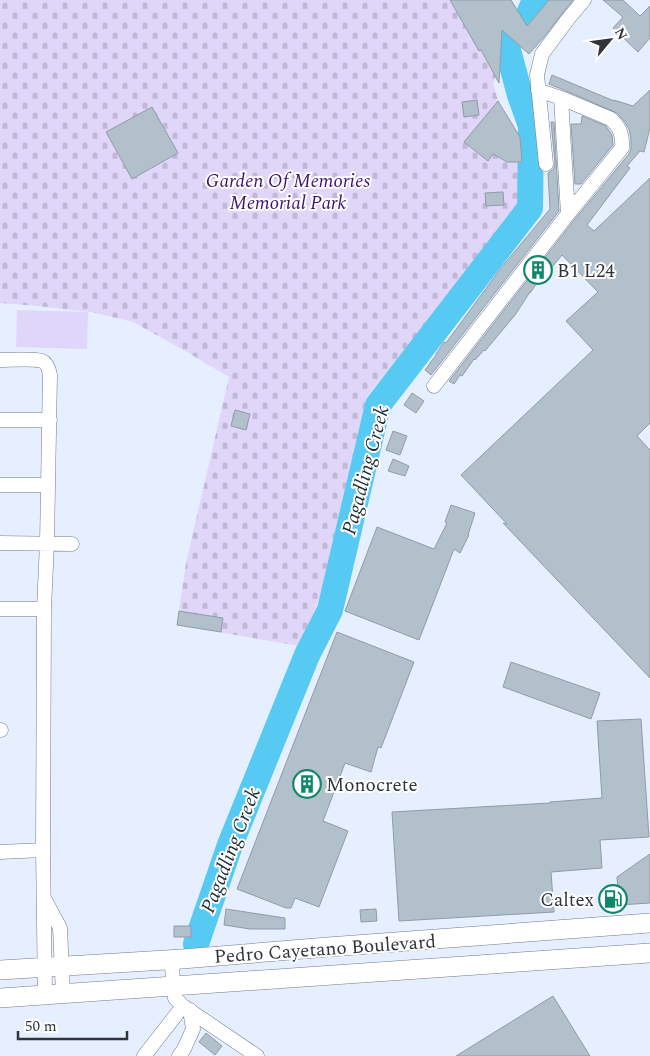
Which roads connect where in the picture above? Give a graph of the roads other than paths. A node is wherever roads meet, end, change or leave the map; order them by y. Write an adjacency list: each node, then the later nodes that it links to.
1 (584, 0): 2 (street)
2 (538, 90): 3 (street); 4 (street)
3 (561, 98): 5 (street); 5 (street)
4 (546, 164)
5 (568, 214): 7 (street)
6 (0, 360): 9 (street)
7 (434, 386)
8 (0, 420): 9 (street)
9 (50, 420): 11 (street)
10 (0, 485): 11 (street)
11 (48, 485): 13 (street)
12 (0, 543): 13 (street)
13 (47, 543): 14 (street); 16 (street)
14 (72, 544)
15 (0, 609): 16 (street)
16 (44, 609): 17 (street)
17 (43, 850): 18 (street); 19 (street)
18 (0, 852)
19 (44, 897): 21 (street); 22 (street)
20 (650, 923): 24 (main road, Pedro Cayetano Boulevard)
21 (45, 940): 22 (street); 25 (street)
22 (61, 940): 25 (street)
23 (650, 953): 27 (main road, Pedro Cayetano Boulevard)
24 (172, 960): 25 (main road, Pedro Cayetano Boulevard); 27 (street)
25 (54, 967): 26 (main road, Pedro Cayetano Boulevard); 28 (street)
26 (0, 970)
27 (173, 986): 28 (main road, Pedro Cayetano Boulevard); 30 (street)
28 (54, 995): 29 (main road, Pedro Cayetano Boulevard)
29 (0, 998)
30 (187, 1008): 31 (street); 32 (street); 33 (street)
31 (144, 1056)
32 (179, 1056)
33 (257, 1056)

